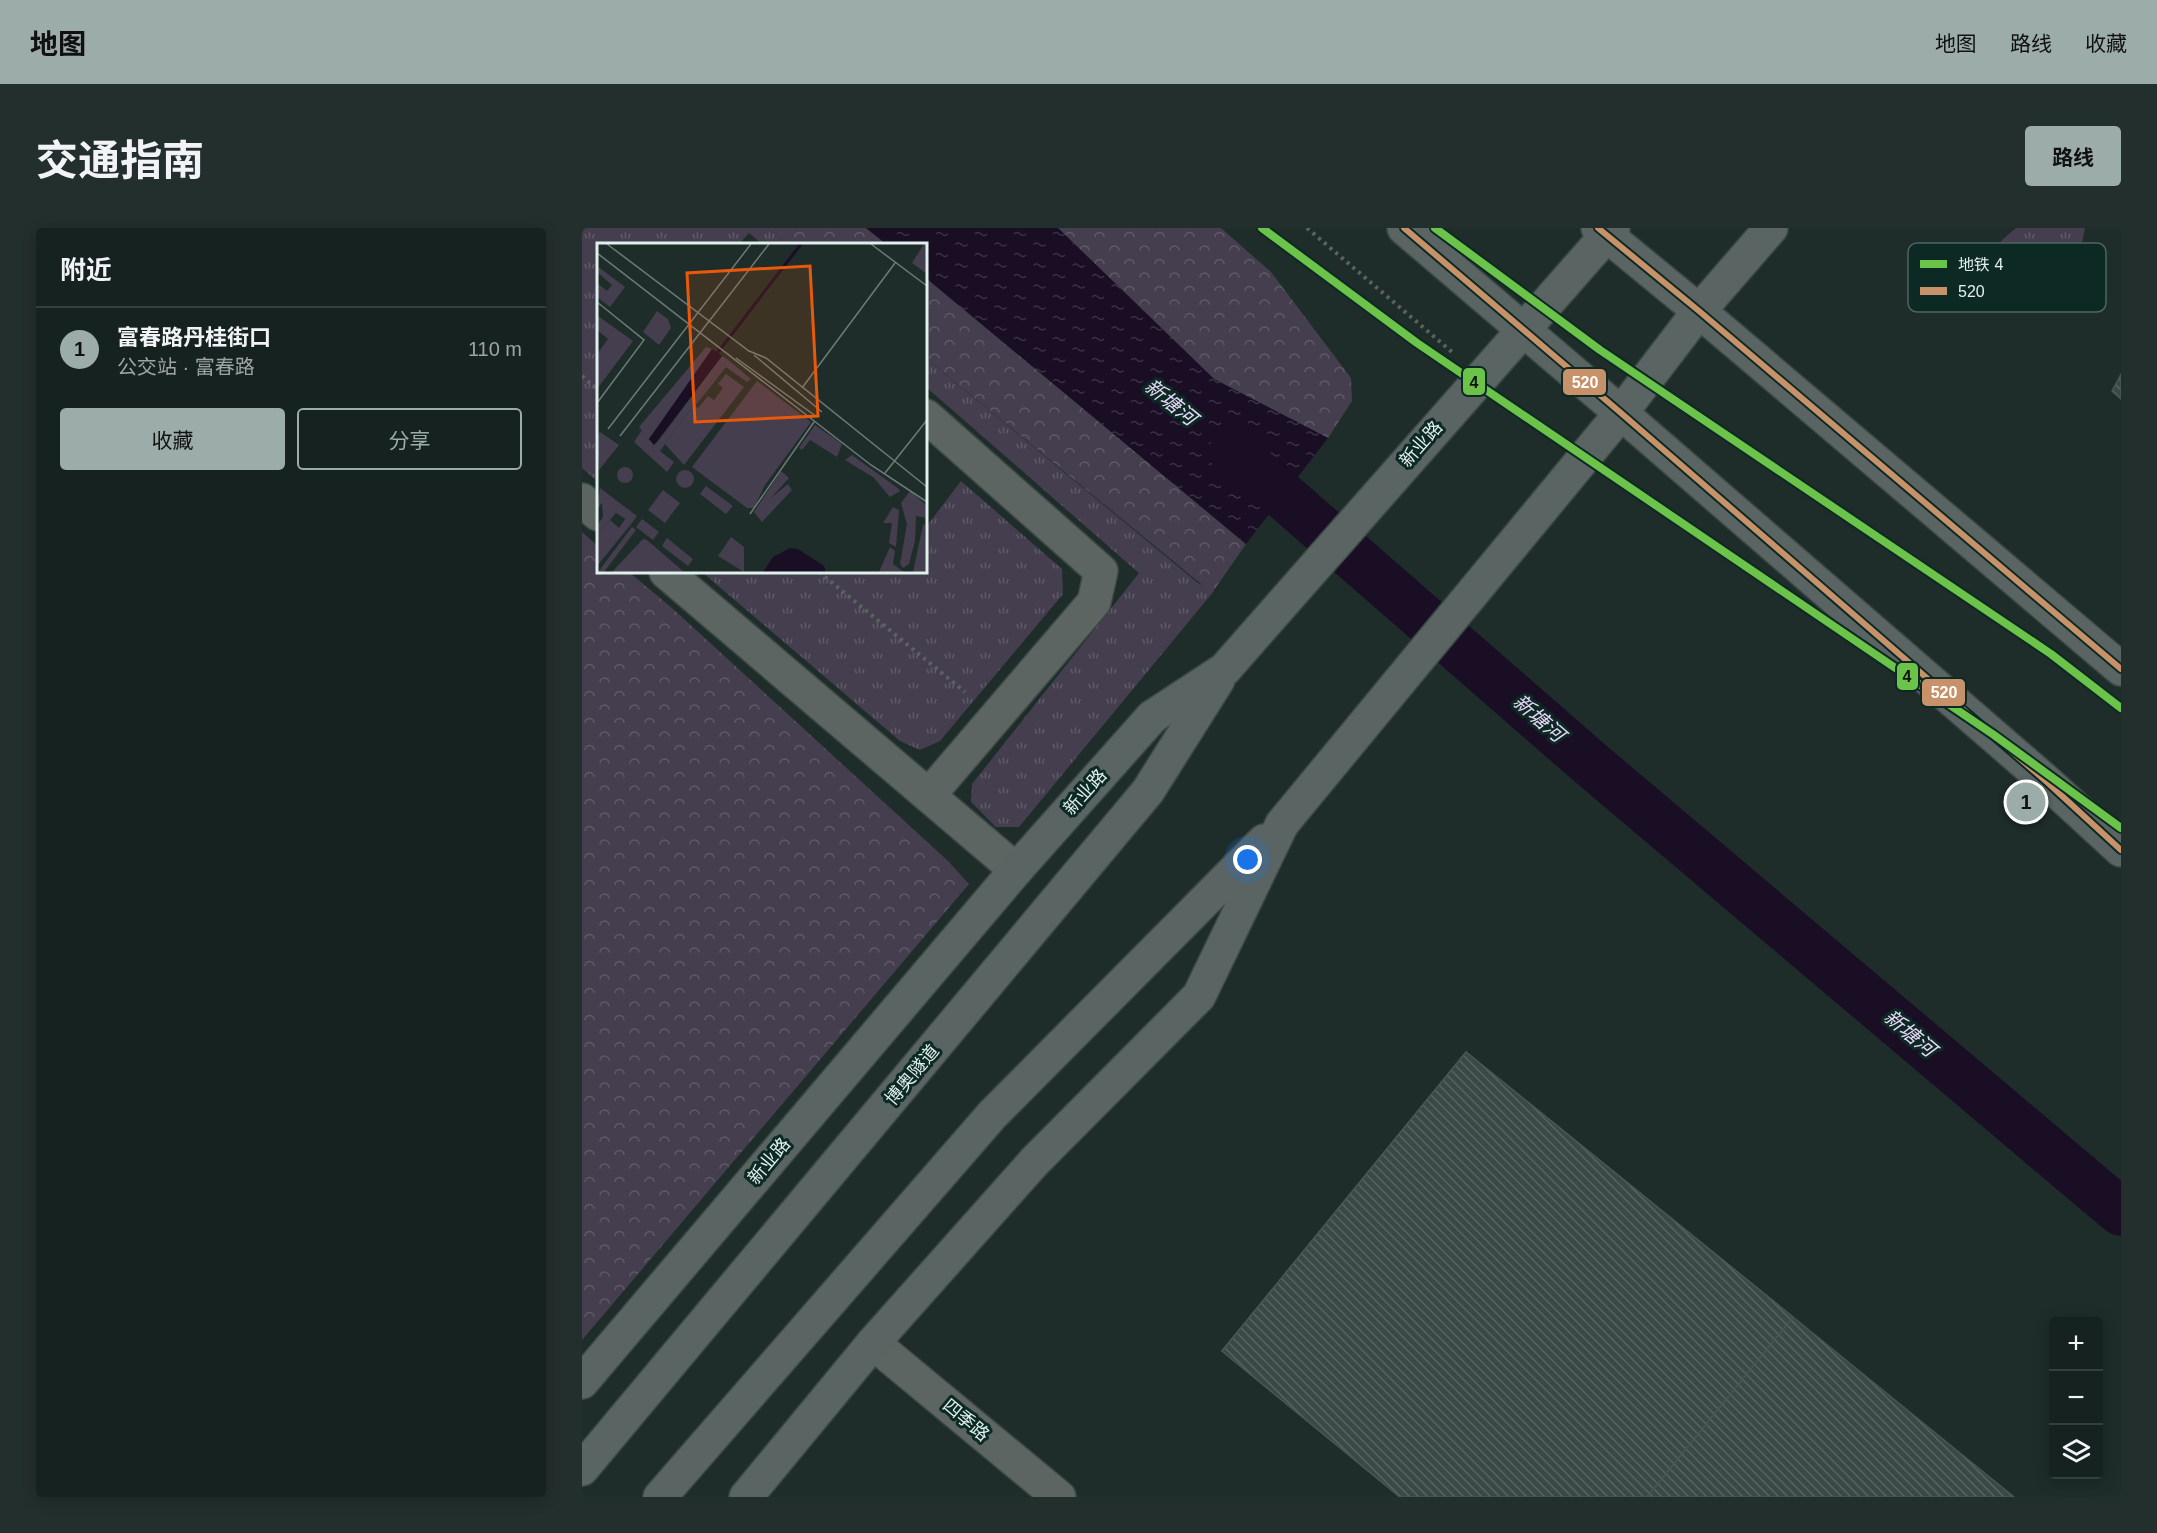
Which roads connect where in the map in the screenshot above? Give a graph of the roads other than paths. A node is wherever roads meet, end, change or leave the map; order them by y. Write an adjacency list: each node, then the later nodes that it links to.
1 (1404, 228): 5 (main road)
2 (1771, 228): 4 (main road)
3 (1606, 230): 4 (main road); 5 (main road, 新业路)
4 (1700, 311): 6 (main road); 12 (main road)
5 (1523, 330): 6 (main road); 11 (main road, 新业路)
6 (1621, 413): 14 (main road); 15 (main road)
7 (927, 417): 13 (street)
8 (582, 501): 9 (street)
9 (597, 513)
10 (667, 573): 13 (street)
11 (1225, 669): 16 (main road, 新业路); 19 (main road, 博奥隧道)
12 (2121, 669)
13 (929, 795): 16 (street)
14 (1282, 824): 17 (main road); 20 (main road)
15 (2121, 850)
16 (1016, 870): 18 (main road, 新业路)
17 (873, 1343): 21 (main road); 22 (street, 四季路)
18 (582, 1382)
19 (582, 1469)
20 (660, 1497)
21 (746, 1497)
22 (1059, 1497)

